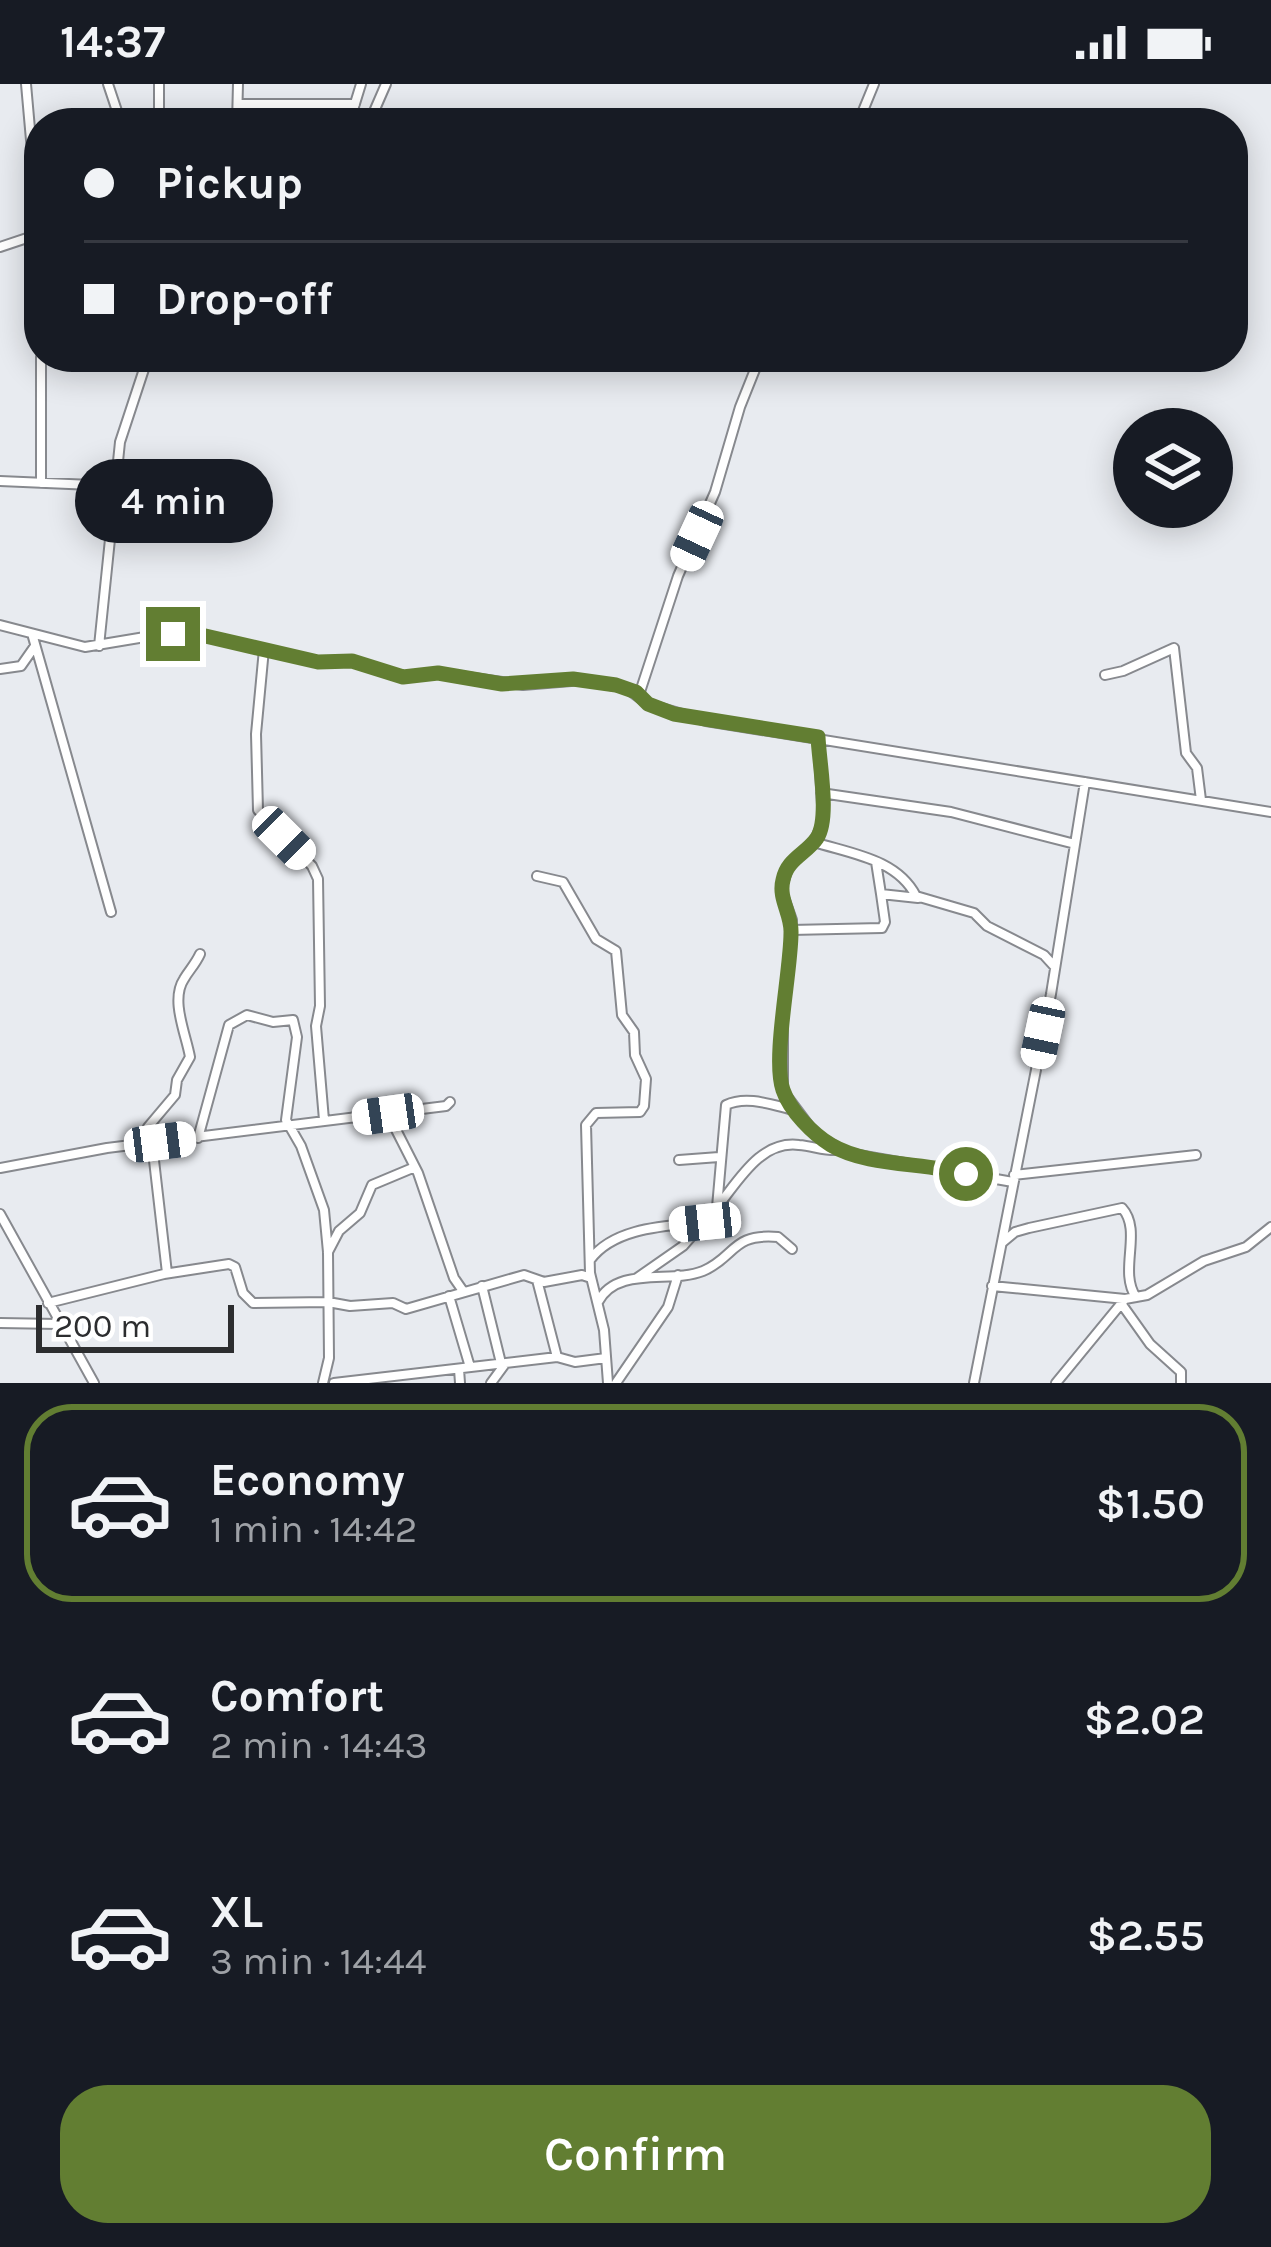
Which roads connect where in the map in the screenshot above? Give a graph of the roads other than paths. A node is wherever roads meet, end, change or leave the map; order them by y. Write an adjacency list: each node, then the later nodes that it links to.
1 (238, 84): 3 (street)
2 (361, 84): 4 (street)
3 (238, 104): 4 (street); 5 (street)
4 (355, 104): 6 (street)
5 (238, 108)
6 (354, 108)
7 (41, 372): 11 (street)
8 (143, 372): 12 (street)
9 (754, 372): 19 (street)
10 (0, 481): 11 (street)
11 (41, 483): 12 (street)
12 (115, 486): 15 (street)
13 (0, 626): 14 (street)
14 (34, 641): 15 (street); 17 (street); 31 (street)
15 (99, 646): 16 (street)
16 (264, 649): 19 (street); 38 (street)
17 (0, 670)
18 (1105, 675): 23 (street)
19 (639, 695): 20 (street)
20 (818, 737): 21 (street); 22 (street)
21 (1085, 782): 23 (street); 26 (street)
22 (821, 793): 25 (street); 26 (street)
23 (1201, 800): 24 (street)
24 (1271, 812)
25 (814, 842): 27 (street); 32 (street)
26 (1075, 844): 34 (street)
27 (876, 862): 29 (street); 30 (street)
28 (537, 876): 56 (street)
29 (880, 894): 30 (street); 32 (street)
30 (918, 898): 34 (street)
31 (111, 912)
32 (791, 930): 36 (street)
33 (200, 955): 41 (street)
34 (1055, 968): 48 (street)
35 (450, 1102): 37 (street)
36 (795, 1110): 42 (street); 44 (street)
37 (388, 1114): 38 (street); 46 (street)
38 (324, 1120): 39 (street)
39 (288, 1126): 40 (street); 40 (street); 55 (street)
40 (197, 1138): 41 (street)
41 (150, 1143): 47 (street); 57 (street)
42 (842, 1150): 48 (street); 49 (street)
43 (1196, 1155): 48 (street)
44 (719, 1157): 45 (street); 49 (street)
45 (679, 1160)
46 (415, 1167): 55 (street); 64 (street)
47 (0, 1168)
48 (1013, 1178): 53 (street)
49 (717, 1207): 51 (street)
50 (0, 1214): 69 (street)
51 (705, 1222): 56 (street); 59 (street)
52 (1271, 1227): 66 (street)
53 (1002, 1244): 63 (street); 66 (street)
54 (792, 1250): 58 (street)
55 (328, 1252): 67 (street)
56 (590, 1261): 60 (street)
57 (167, 1274): 67 (street); 69 (street)
58 (678, 1275): 59 (street); 83 (street)
59 (637, 1278): 70 (street)
60 (592, 1279): 61 (street); 70 (street)
61 (537, 1280): 62 (street); 73 (street)
62 (482, 1286): 64 (street); 75 (street)
63 (992, 1286): 68 (street); 84 (street)
64 (463, 1291): 65 (street)
65 (449, 1296): 67 (street); 76 (street)
66 (1137, 1298): 68 (street)
67 (328, 1302): 79 (street)
68 (1124, 1302): 85 (street); 86 (street)
69 (48, 1303): 72 (street)
70 (597, 1306): 74 (street)
71 (0, 1323): 72 (street)
72 (59, 1324): 78 (street)
73 (557, 1357): 74 (street); 75 (street)
74 (606, 1358): 83 (street)
75 (503, 1363): 76 (street); 82 (street)
76 (470, 1367): 77 (street)
77 (459, 1369): 80 (street); 81 (street)
78 (94, 1383)
79 (323, 1383)
80 (334, 1383)
81 (460, 1383)
82 (491, 1383)
83 (612, 1383)
84 (974, 1383)
85 (1056, 1383)
86 (1181, 1383)

